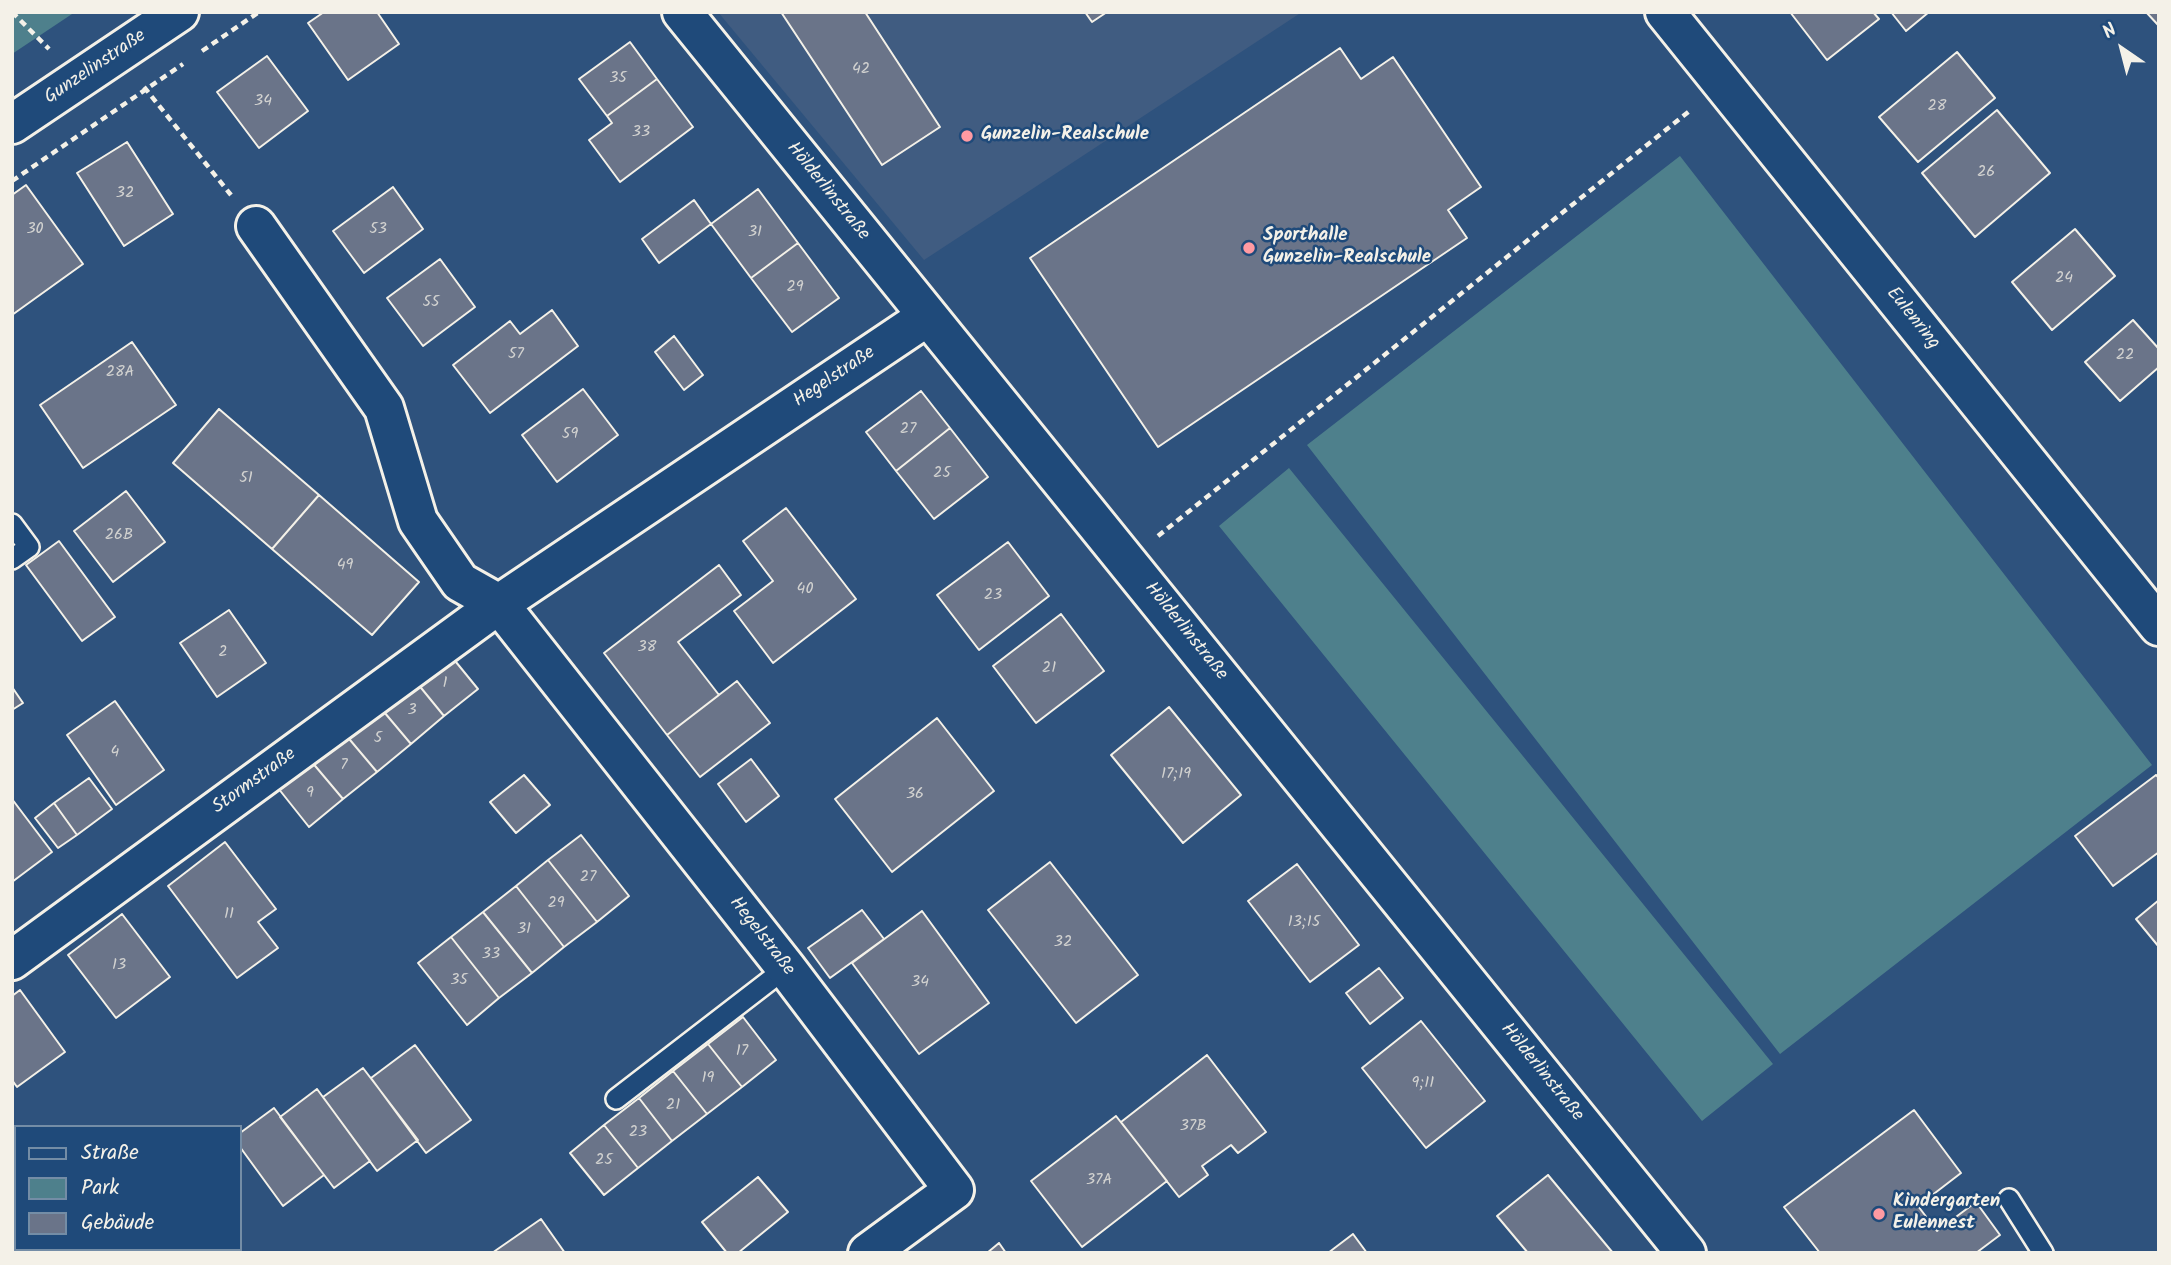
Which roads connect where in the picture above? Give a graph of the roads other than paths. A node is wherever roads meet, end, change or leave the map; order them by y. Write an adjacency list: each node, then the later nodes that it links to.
1 (179, 12): 4 (street, Gunzelinstraße)
2 (682, 12): 6 (street, Hölderlinstraße)
3 (1665, 12): 10 (street, Eulenring)
4 (12, 124)
5 (256, 226): 9 (street, Hegelstraße)
6 (928, 316): 9 (street, Hegelstraße); 16 (street, Hölderlinstraße)
7 (12, 524): 8 (lane)
8 (12, 559)
9 (499, 604): 11 (street, Stormstraße); 12 (street, Hegelstraße)
10 (2159, 626)
11 (12, 960)
12 (786, 968): 13 (lane); 15 (street, Hegelstraße)
13 (616, 1099)
14 (2009, 1199): 17 (lane)
15 (869, 1253)
16 (1686, 1253)
17 (2043, 1253)

